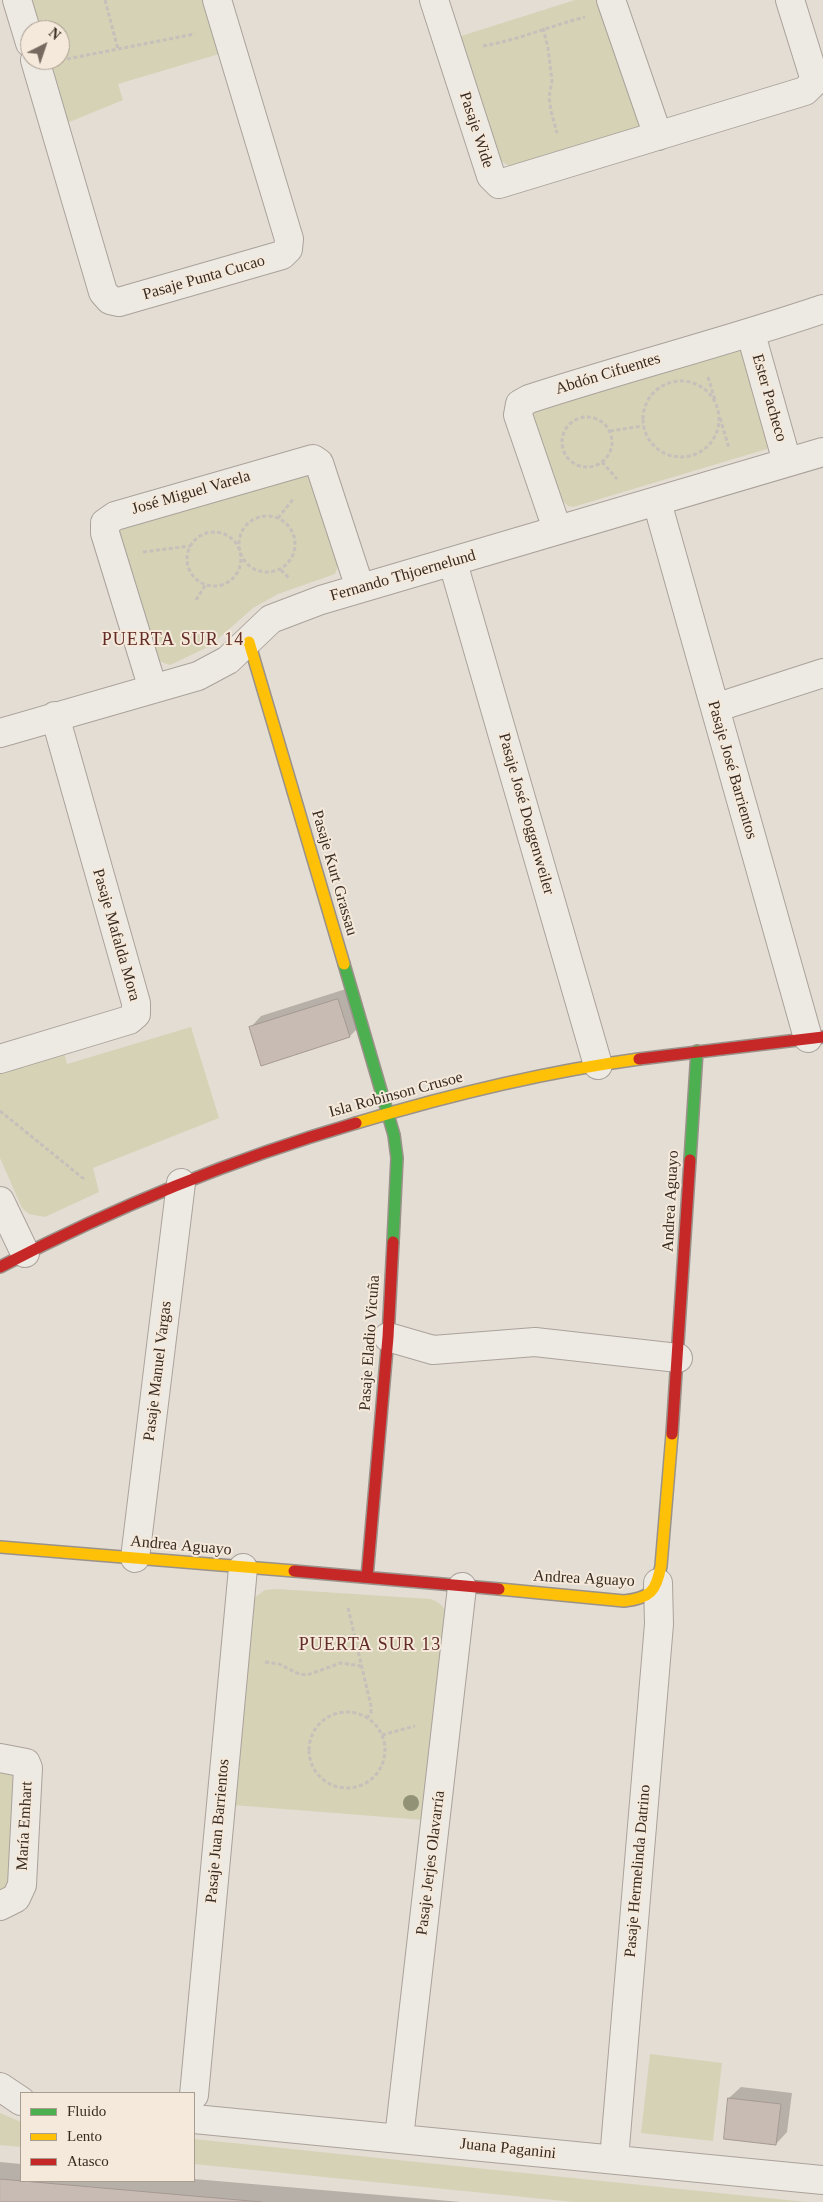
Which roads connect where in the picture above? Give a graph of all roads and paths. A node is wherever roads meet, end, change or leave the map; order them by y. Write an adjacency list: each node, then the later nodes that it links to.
1 (17, 0): 7 (street, Pasaje Punta Cucao)
2 (105, 0): 10 (path)
3 (217, 0): 8 (street, Pasaje Punta Cucao)
4 (434, 0): 11 (street, Pasaje Wide)
5 (790, 0): 14 (street, Pasaje Wide)
6 (613, 5): 9 (path); 14 (street)
7 (23, 20)
8 (226, 28): 10 (path); 13 (street, Pasaje Punta Cucao)
9 (543, 28): 11 (path); 15 (path)
10 (118, 48): 12 (path)
11 (451, 52): 15 (street, Pasaje Wide)
12 (70, 53)
13 (38, 70)
14 (658, 136): 15 (street, Pasaje Wide)
15 (567, 164)
16 (823, 309): 17 (street, Abdón Cifuentes)
17 (751, 334): 18 (street, Abdón Cifuentes); 23 (street, Ester Pacheco)
18 (699, 346): 19 (path); 26 (street, Abdón Cifuentes)
19 (717, 408): 20 (path); 20 (path); 24 (path)
20 (643, 426): 21 (path)
21 (610, 431): 21 (path)
22 (823, 452): 23 (street, Fernando Thjoernelund)
23 (787, 462): 24 (street, Fernando Thjoernelund)
24 (737, 478): 25 (street, Fernando Thjoernelund)
25 (657, 502): 26 (street, Fernando Thjoernelund); 37 (street, Pasaje José Barrientos)
26 (557, 529): 30 (street, Fernando Thjoernelund)
27 (190, 546): 28 (path); 29 (path); 31 (path)
28 (240, 550): 28 (path); 31 (path)
29 (113, 559): 32 (street, José Miguel Varela); 36 (street, José Miguel Varela)
30 (453, 562): 32 (street, Fernando Thjoernelund); 43 (street, Pasaje José Doggenweiler)
31 (206, 584): 33 (path)
32 (360, 588): 34 (street, Fernando Thjoernelund)
33 (196, 600)
34 (249, 642): 36 (street, Fernando Thjoernelund); 45 (street, Pasaje Kurt Grassau)
35 (823, 673): 37 (street)
36 (153, 690): 38 (street, Fernando Thjoernelund)
37 (715, 708): 40 (street, Pasaje José Barrientos)
38 (55, 716): 39 (street, Fernando Thjoernelund); 42 (street, Pasaje Mafalda Mora)
39 (0, 733)
40 (816, 1037): 41 (street, Isla Robinson Crusoe)
41 (697, 1051): 43 (street, Isla Robinson Crusoe); 52 (street, Andrea Aguayo)
42 (0, 1059)
43 (598, 1065): 45 (street, Isla Robinson Crusoe)
44 (0, 1111): 46 (path)
45 (388, 1112): 47 (street, Isla Robinson Crusoe); 51 (street, Pasaje Eladio Vicuña)
46 (84, 1178)
47 (181, 1183): 49 (street, Isla Robinson Crusoe); 54 (street, Pasaje Manuel Vargas)
48 (0, 1201): 49 (street)
49 (25, 1253): 50 (street, Isla Robinson Crusoe)
50 (0, 1267)
51 (388, 1338): 52 (street); 57 (street, Pasaje Eladio Vicuña)
52 (678, 1358): 58 (street, Andrea Aguayo)
53 (0, 1547): 54 (street, Andrea Aguayo)
54 (135, 1558): 55 (street, Andrea Aguayo)
55 (243, 1568): 56 (street, Andrea Aguayo); 60 (street, Pasaje Juan Barrientos)
56 (343, 1575): 57 (street, Andrea Aguayo); 61 (path)
57 (367, 1577): 59 (street, Andrea Aguayo)
58 (658, 1582): 59 (street, Andrea Aguayo); 70 (street, Pasaje Hermelinda Datrino)
59 (462, 1587): 69 (street, Pasaje Jerjes Olavarría)
60 (234, 1663): 61 (path); 66 (street, Pasaje Juan Barrientos)
61 (361, 1666): 62 (path)
62 (367, 1718): 62 (path)
63 (0, 1758): 64 (street, María Emhart)
64 (0, 1906)
65 (0, 2088): 67 (street)
66 (194, 2092)
67 (20, 2100)
68 (195, 2118): 69 (street, Juana Paganini)
69 (399, 2138): 70 (street, Juana Paganini)
70 (614, 2159): 71 (street, Juana Paganini)
71 (823, 2180)

